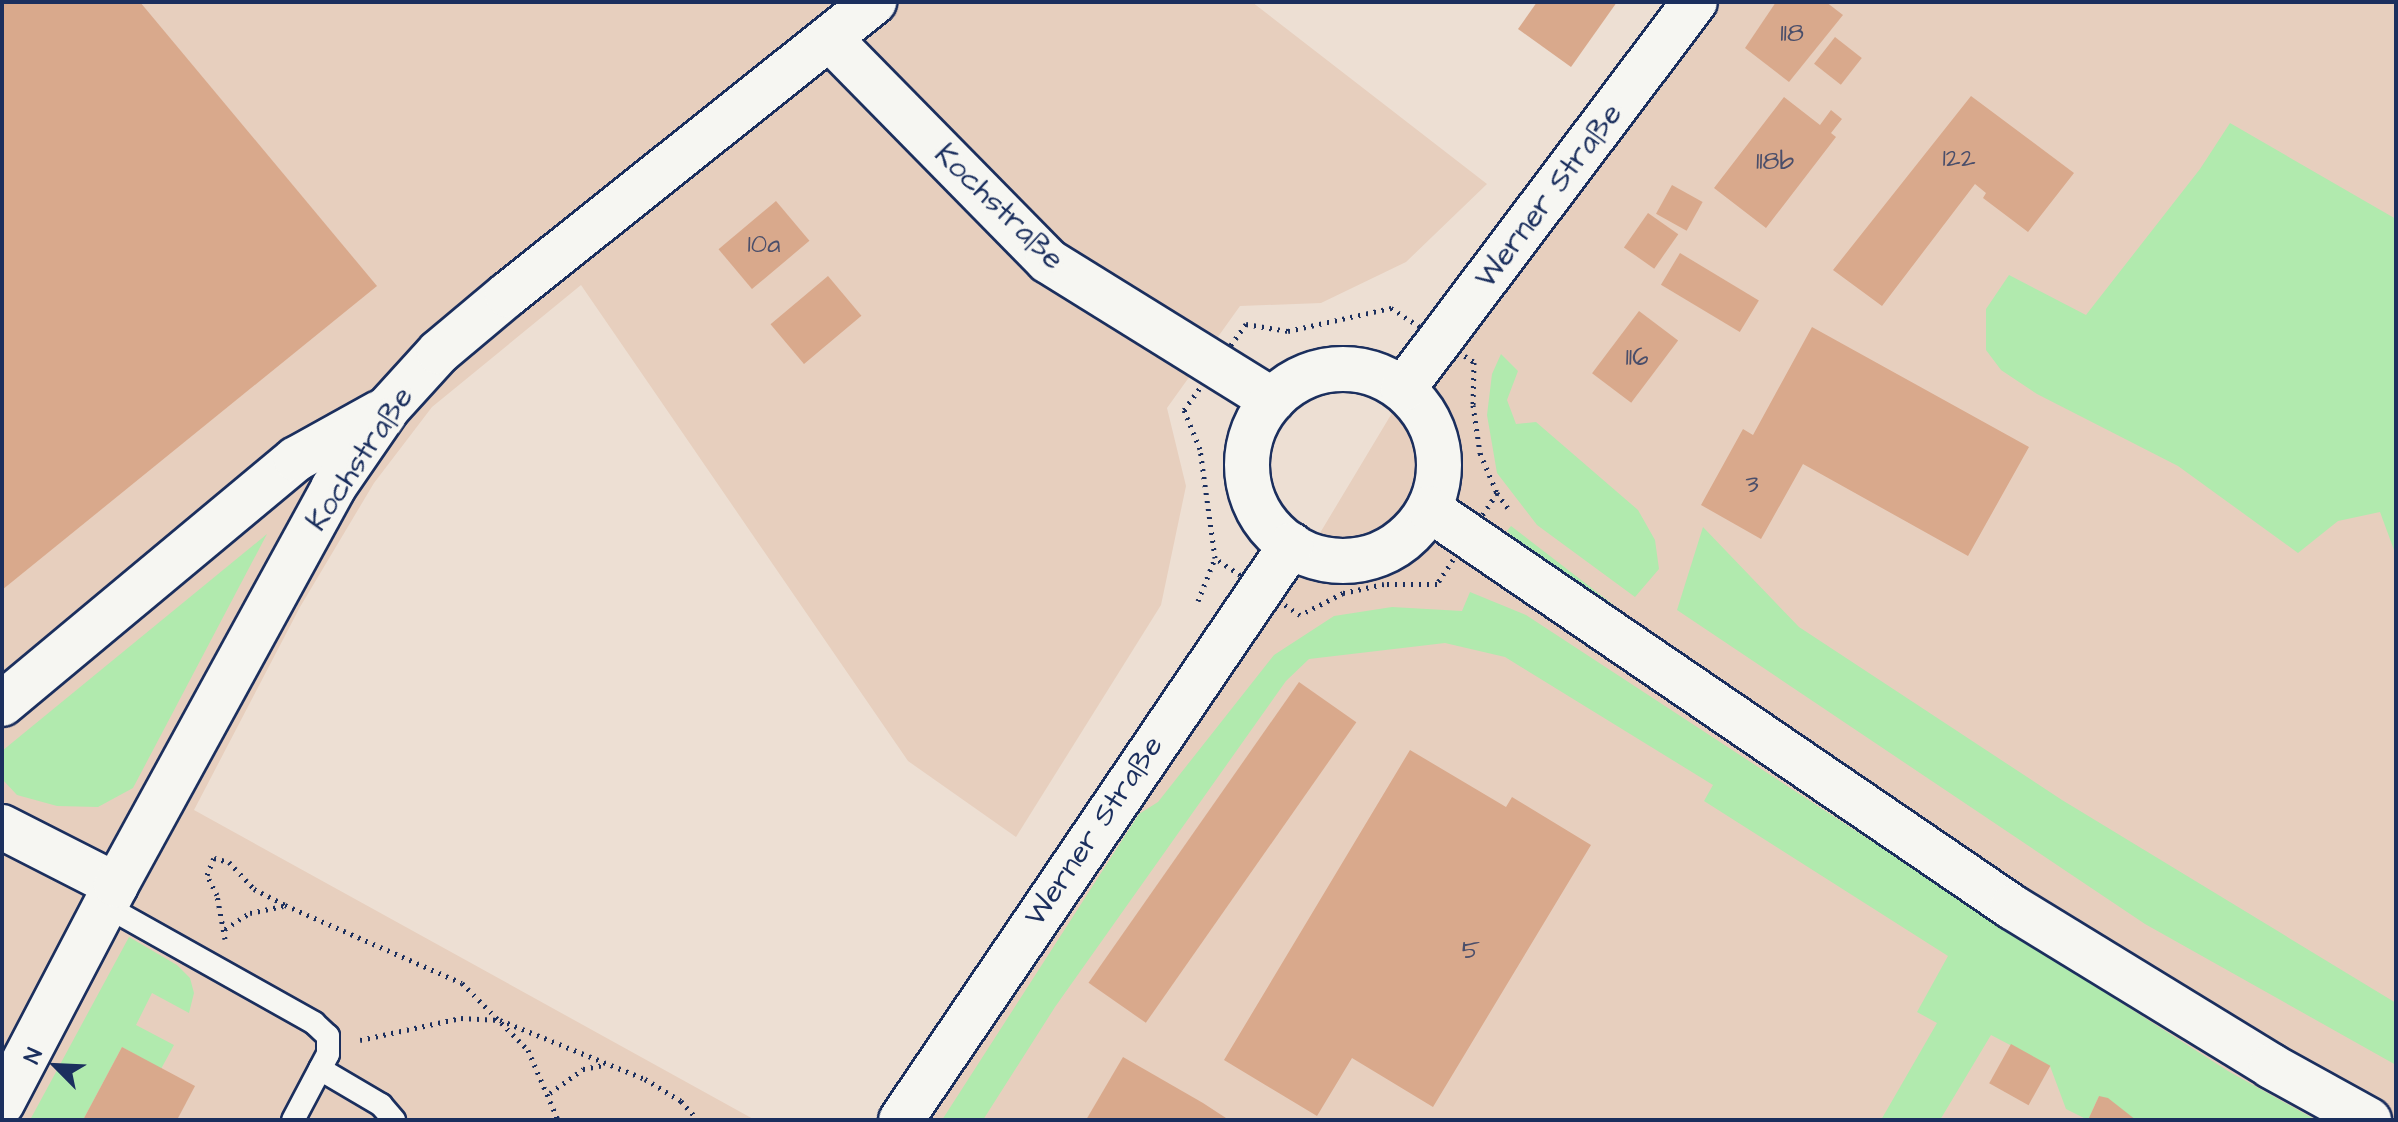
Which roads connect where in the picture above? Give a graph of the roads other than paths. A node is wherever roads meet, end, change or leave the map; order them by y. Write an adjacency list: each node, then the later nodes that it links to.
1 (874, 2): 3 (street, Kochstraße)
2 (1695, 2): 4 (street, Werner Straße)
3 (830, 39): 5 (street, Kochstraße); 6 (street, Kochstraße)
4 (1403, 389): 5 (street); 7 (street)
5 (1272, 400): 8 (street)
6 (388, 408): 9 (street); 11 (street, Kochstraße)
7 (1429, 509): 8 (street); 17 (street)
8 (1291, 545): 16 (street, Werner Straße)
9 (2, 704)
10 (2, 827): 11 (street)
11 (110, 895): 12 (lane); 13 (street, Kochstraße)
12 (320, 1069): 14 (lane); 15 (lane)
13 (2, 1103)
14 (293, 1120)
15 (394, 1120)
16 (901, 1120)
17 (2369, 1120)

